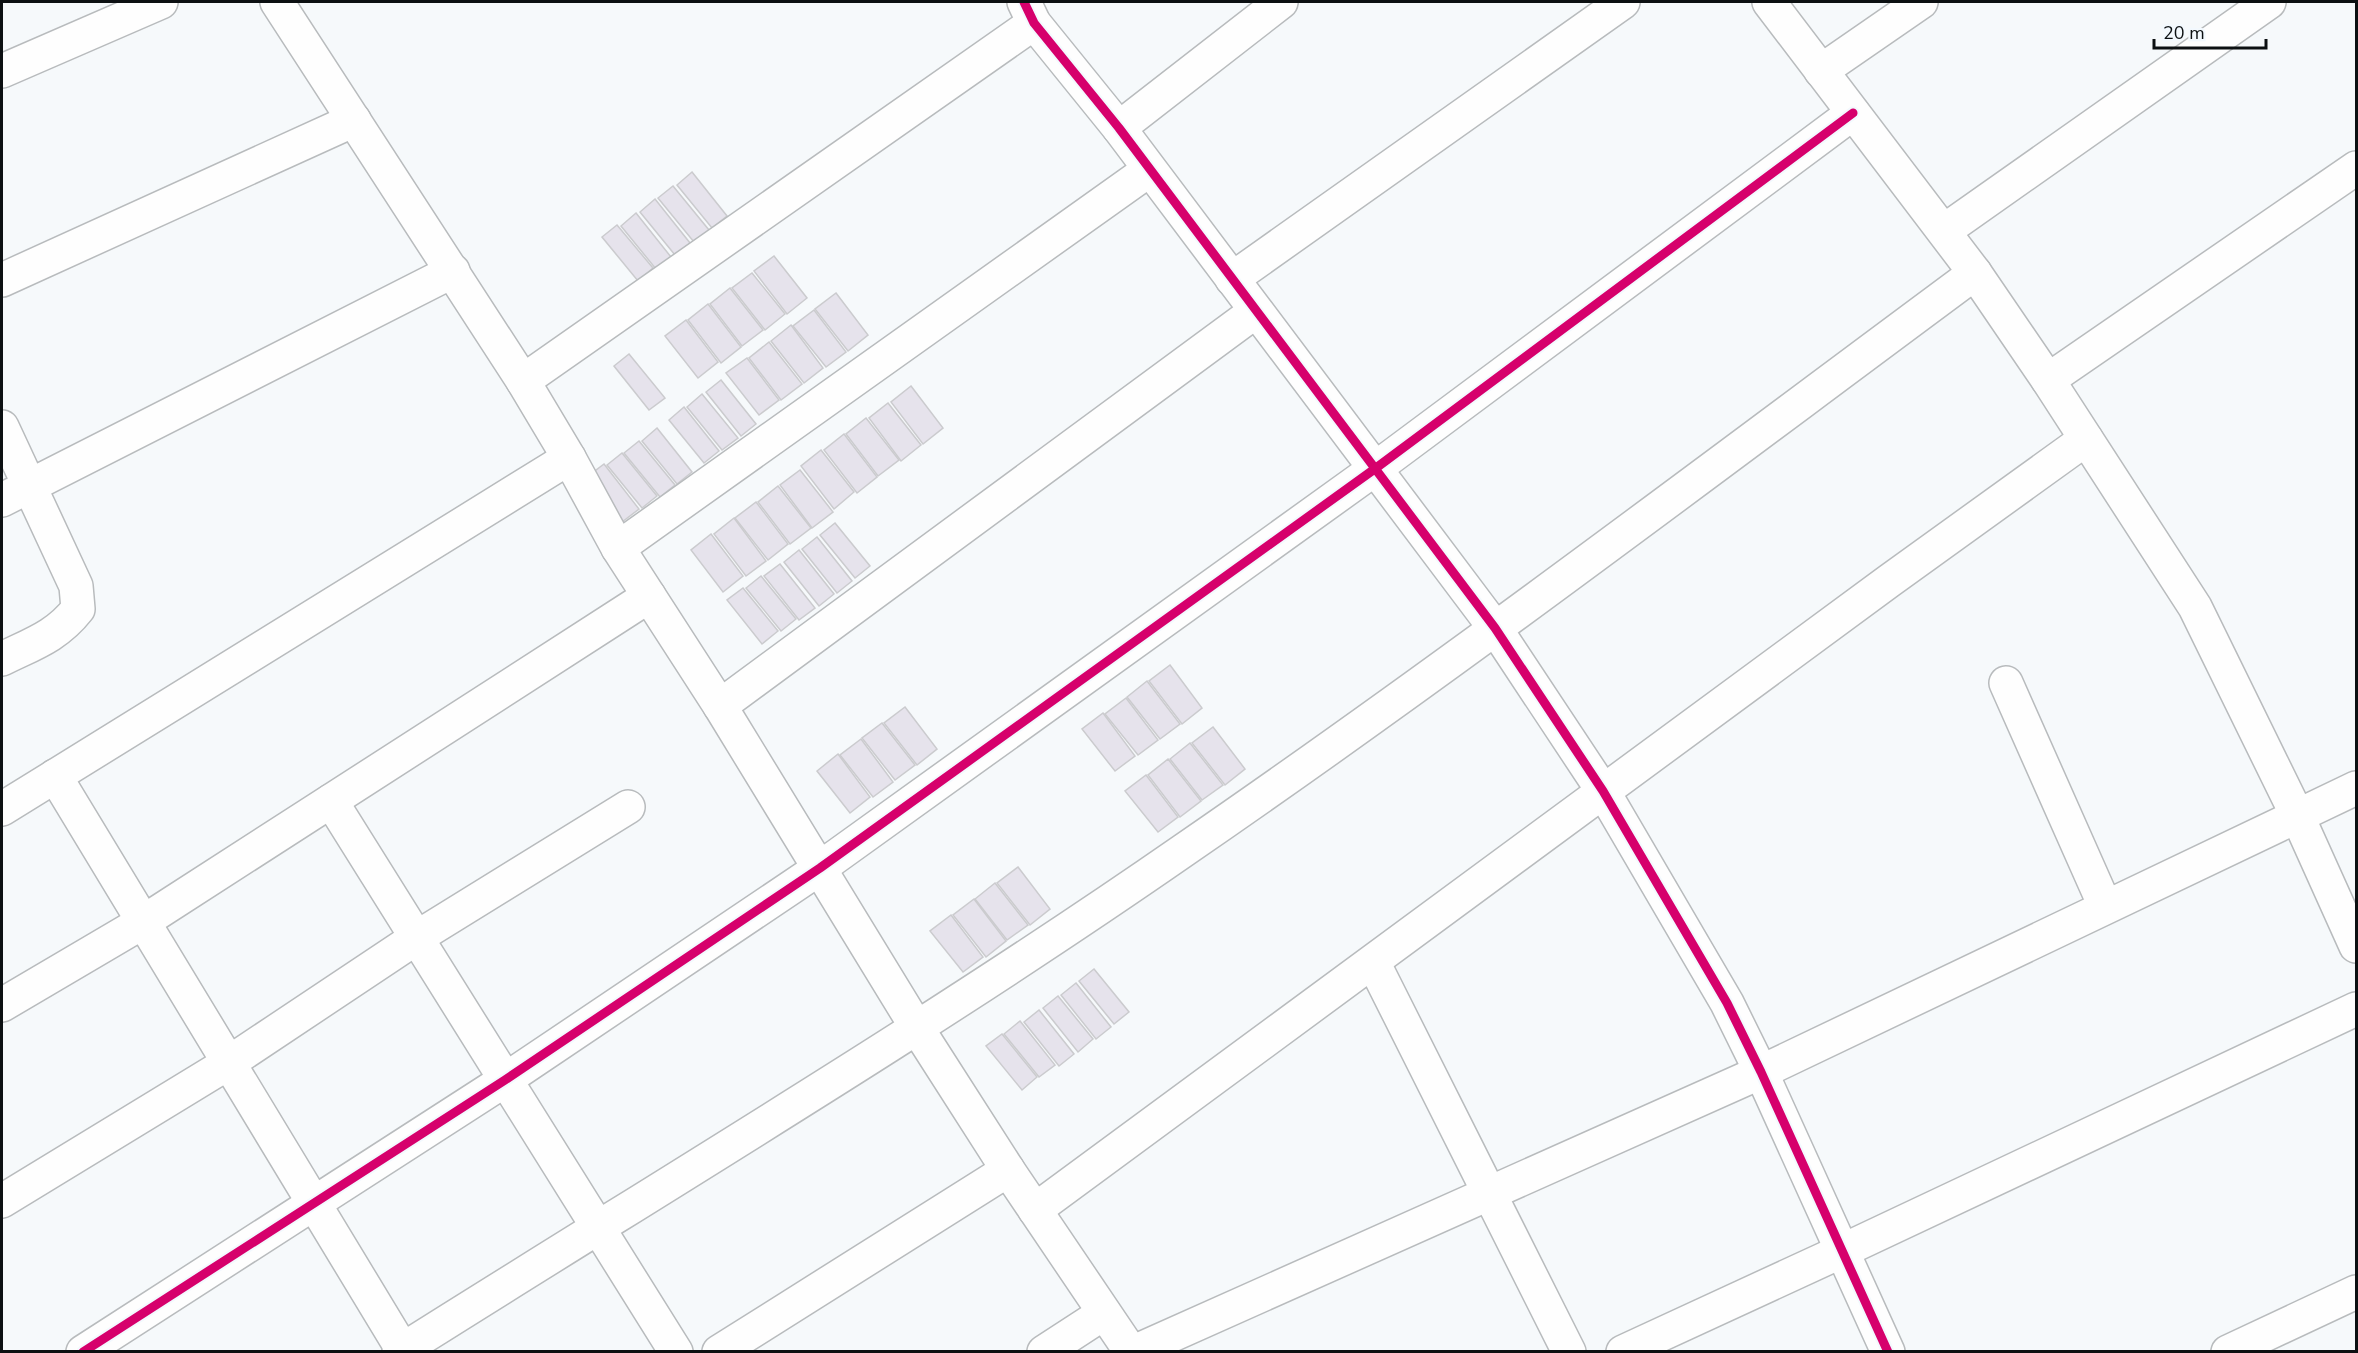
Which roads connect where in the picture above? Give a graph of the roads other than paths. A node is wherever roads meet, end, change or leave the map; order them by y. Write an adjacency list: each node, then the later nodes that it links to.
1 (161, 2): 9 (street)
2 (278, 2): 12 (street)
3 (1281, 2): 13 (street)
4 (1623, 2): 19 (street)
5 (1769, 2): 10 (street)
6 (1921, 2): 10 (street)
7 (2269, 2): 16 (street)
8 (1029, 12): 13 (street); 23 (street)
9 (2, 71)
10 (1821, 71): 11 (street)
11 (1853, 113): 16 (street); 27 (street)
12 (354, 120): 17 (street); 20 (street)
13 (1119, 128): 15 (street)
14 (2356, 168): 22 (street)
15 (1149, 170): 19 (street); 29 (street)
16 (1944, 231): 18 (street)
17 (453, 271): 23 (street); 28 (street)
18 (1975, 273): 22 (street); 31 (street)
19 (1232, 279): 21 (street)
20 (2, 280)
21 (1256, 311): 27 (street); 34 (street)
22 (2048, 380): 25 (street)
23 (523, 381): 26 (street)
24 (2, 427): 28 (street)
25 (2086, 439): 37 (street); 41 (street)
26 (568, 458): 29 (street); 35 (street)
27 (1376, 468): 31 (street); 42 (street)
28 (16, 493): 32 (street)
29 (618, 548): 30 (street)
30 (649, 596): 34 (street); 38 (street)
31 (1495, 628): 37 (street); 50 (street)
32 (2, 659)
33 (2006, 683): 43 (street)
34 (720, 705): 42 (street)
35 (56, 776): 40 (street); 44 (street)
36 (2356, 788): 41 (street)
37 (1603, 791): 47 (street); 52 (street)
38 (331, 801): 44 (street); 45 (street)
39 (628, 807): 45 (street)
40 (2, 809)
41 (2297, 815): 43 (street); 46 (street)
42 (820, 868): 50 (street); 53 (street)
43 (2105, 906): 52 (street)
44 (143, 922): 48 (street); 51 (street)
45 (416, 938): 51 (street); 53 (street)
46 (2356, 946)
47 (1373, 962): 55 (street); 58 (street)
48 (2, 1005)
49 (2356, 1009): 60 (street)
50 (917, 1028): 54 (street); 59 (street)
51 (230, 1062): 56 (street); 57 (street)
52 (1761, 1072): 55 (street); 60 (street)
53 (505, 1080): 57 (street); 59 (street)
54 (1008, 1170): 58 (street); 66 (street)
55 (1491, 1194): 68 (street); 69 (street)
56 (2, 1201)
57 (314, 1203): 63 (street); 64 (street)
58 (1035, 1210): 62 (street)
59 (598, 1227): 63 (street); 65 (street)
60 (1842, 1251): 70 (street); 71 (street)
61 (2356, 1293): 72 (street)
62 (1104, 1313): 67 (street); 68 (street)
63 (402, 1351)
64 (83, 1352)
65 (676, 1352)
66 (719, 1352)
67 (1044, 1352)
68 (1132, 1352)
69 (1569, 1352)
70 (1623, 1352)
71 (1888, 1352)
72 (2228, 1352)

